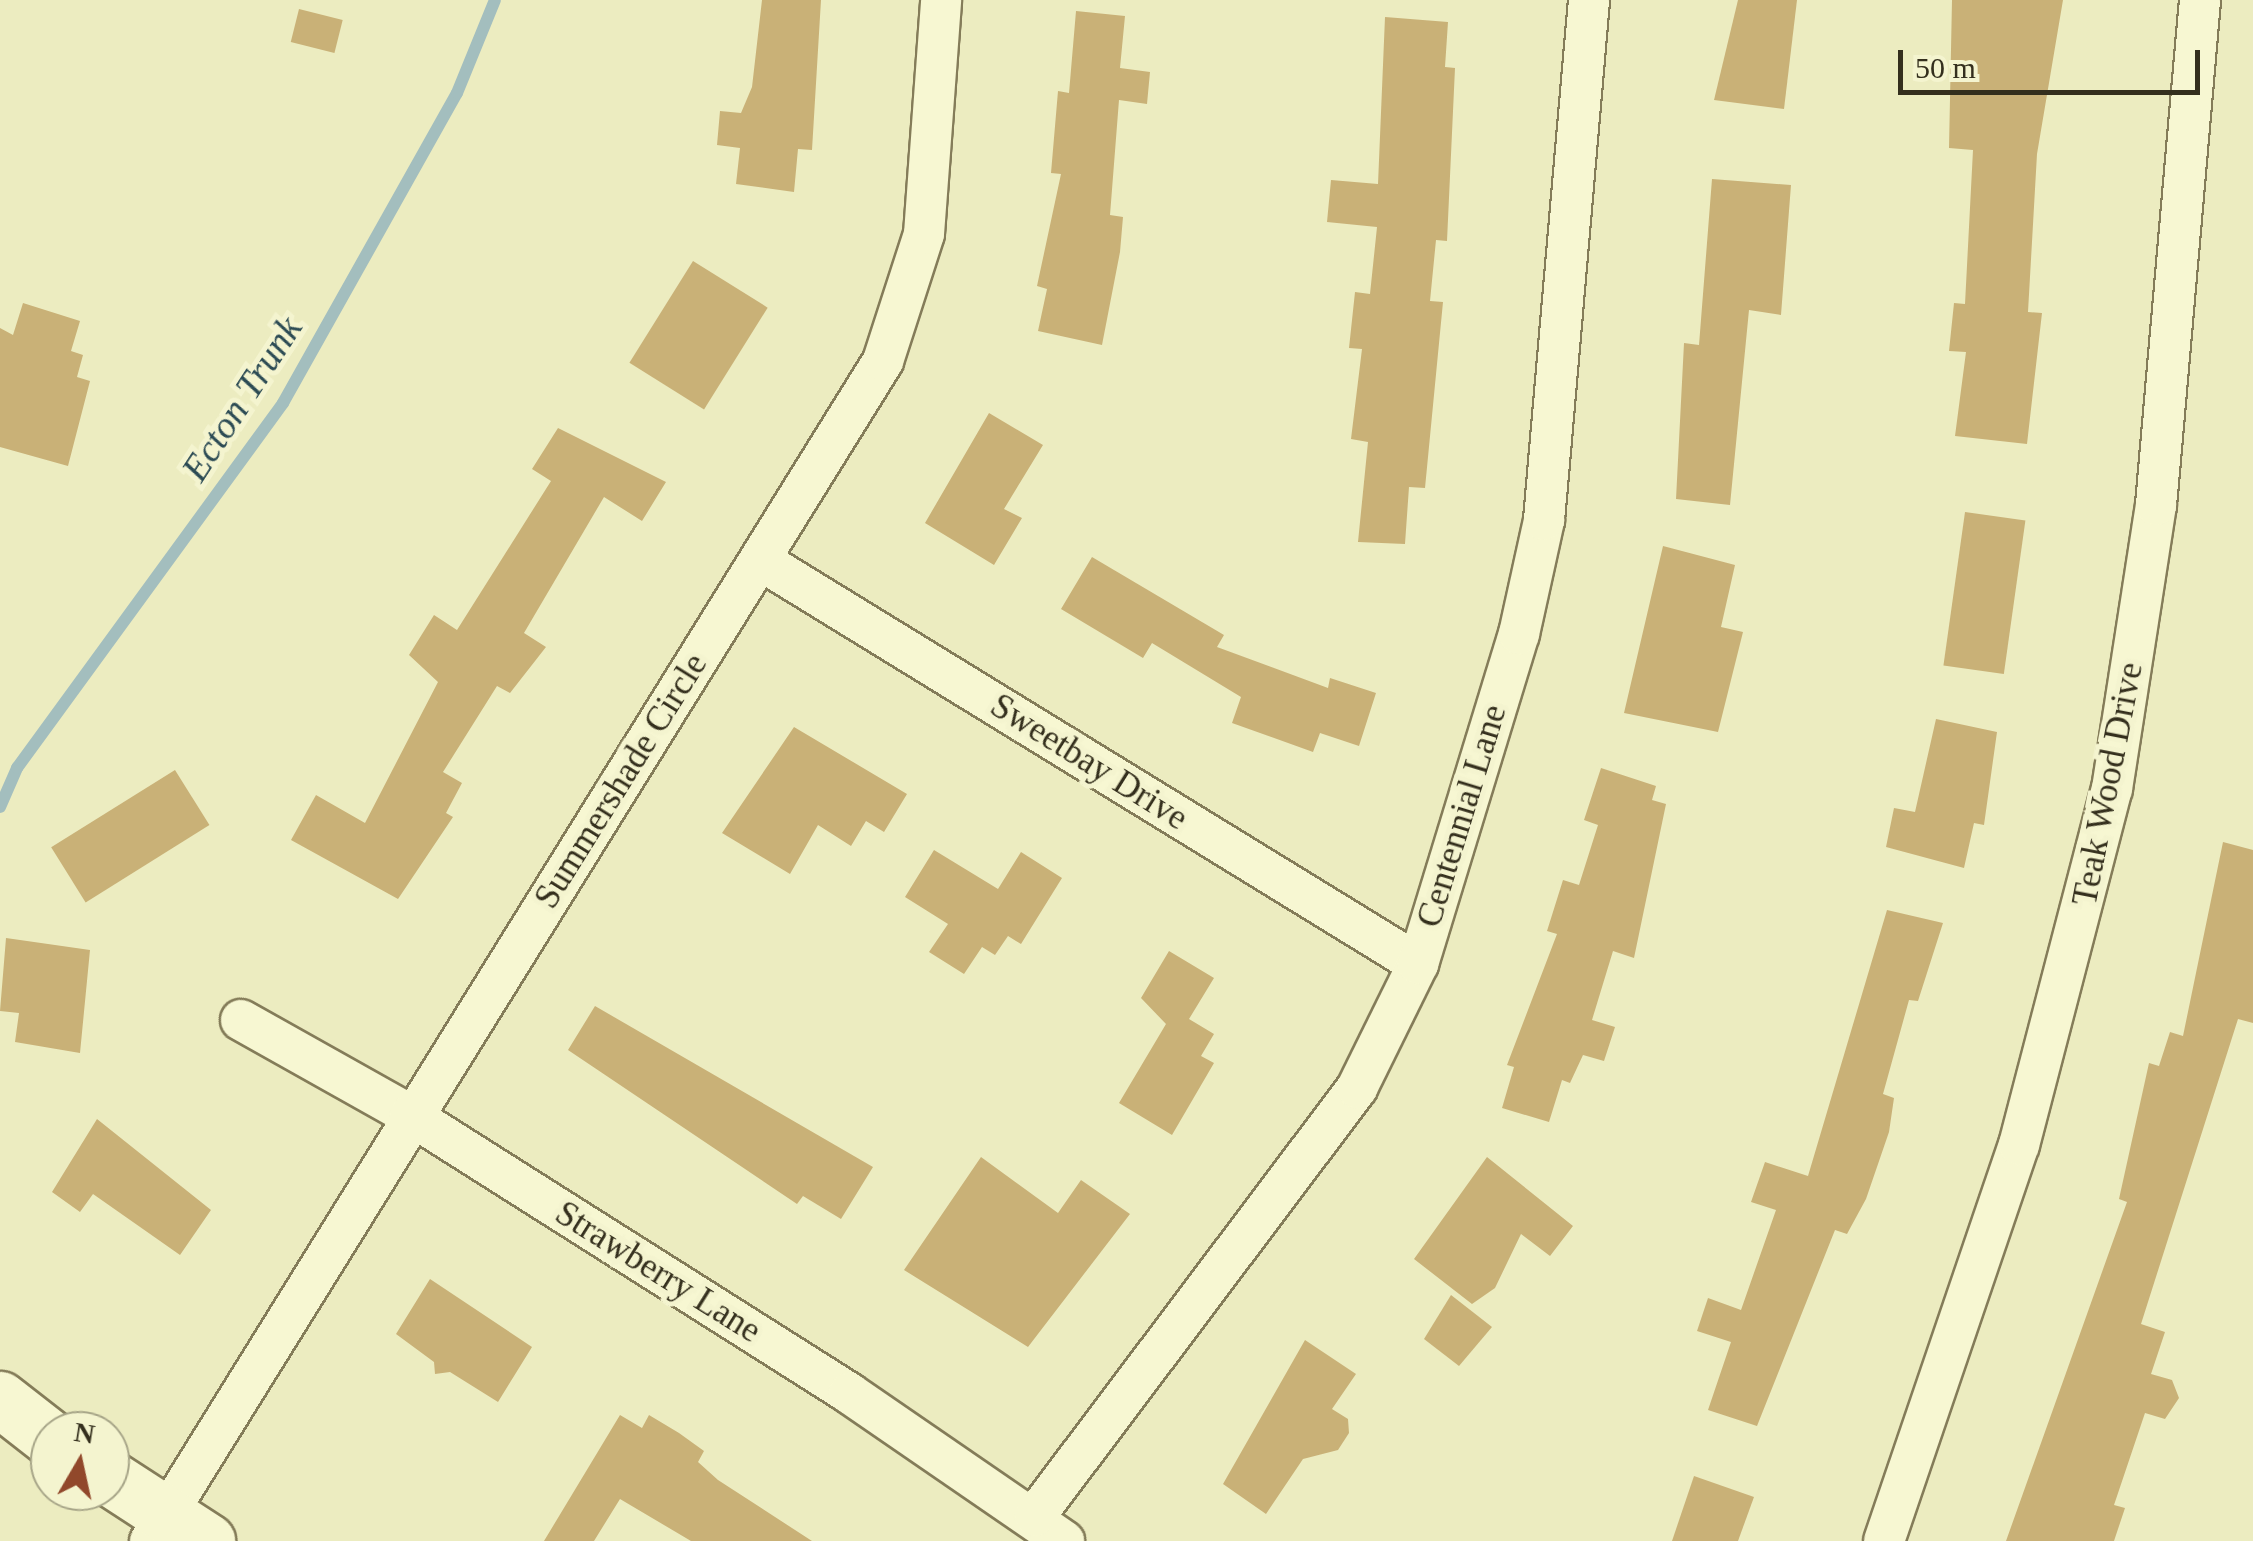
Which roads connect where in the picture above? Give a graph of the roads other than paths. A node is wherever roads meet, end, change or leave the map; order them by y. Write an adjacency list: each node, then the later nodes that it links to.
1 (941, 0): 4 (street, Summershade Circle)
2 (1589, 0): 5 (street, Centennial Lane)
3 (2200, 0): 13 (street, Teak Wood Drive)
4 (760, 560): 5 (street, Sweetbay Drive); 7 (street, Summershade Circle)
5 (1418, 964): 11 (street, Centennial Lane)
6 (241, 1020): 7 (street, Strawberry Lane)
7 (410, 1115): 11 (street, Strawberry Lane); 12 (street, Summershade Circle)
8 (0, 1399): 9 (main road)
9 (30, 1422)
10 (130, 1495): 12 (main road)
11 (1049, 1529)
12 (175, 1533)
13 (1884, 1541)

